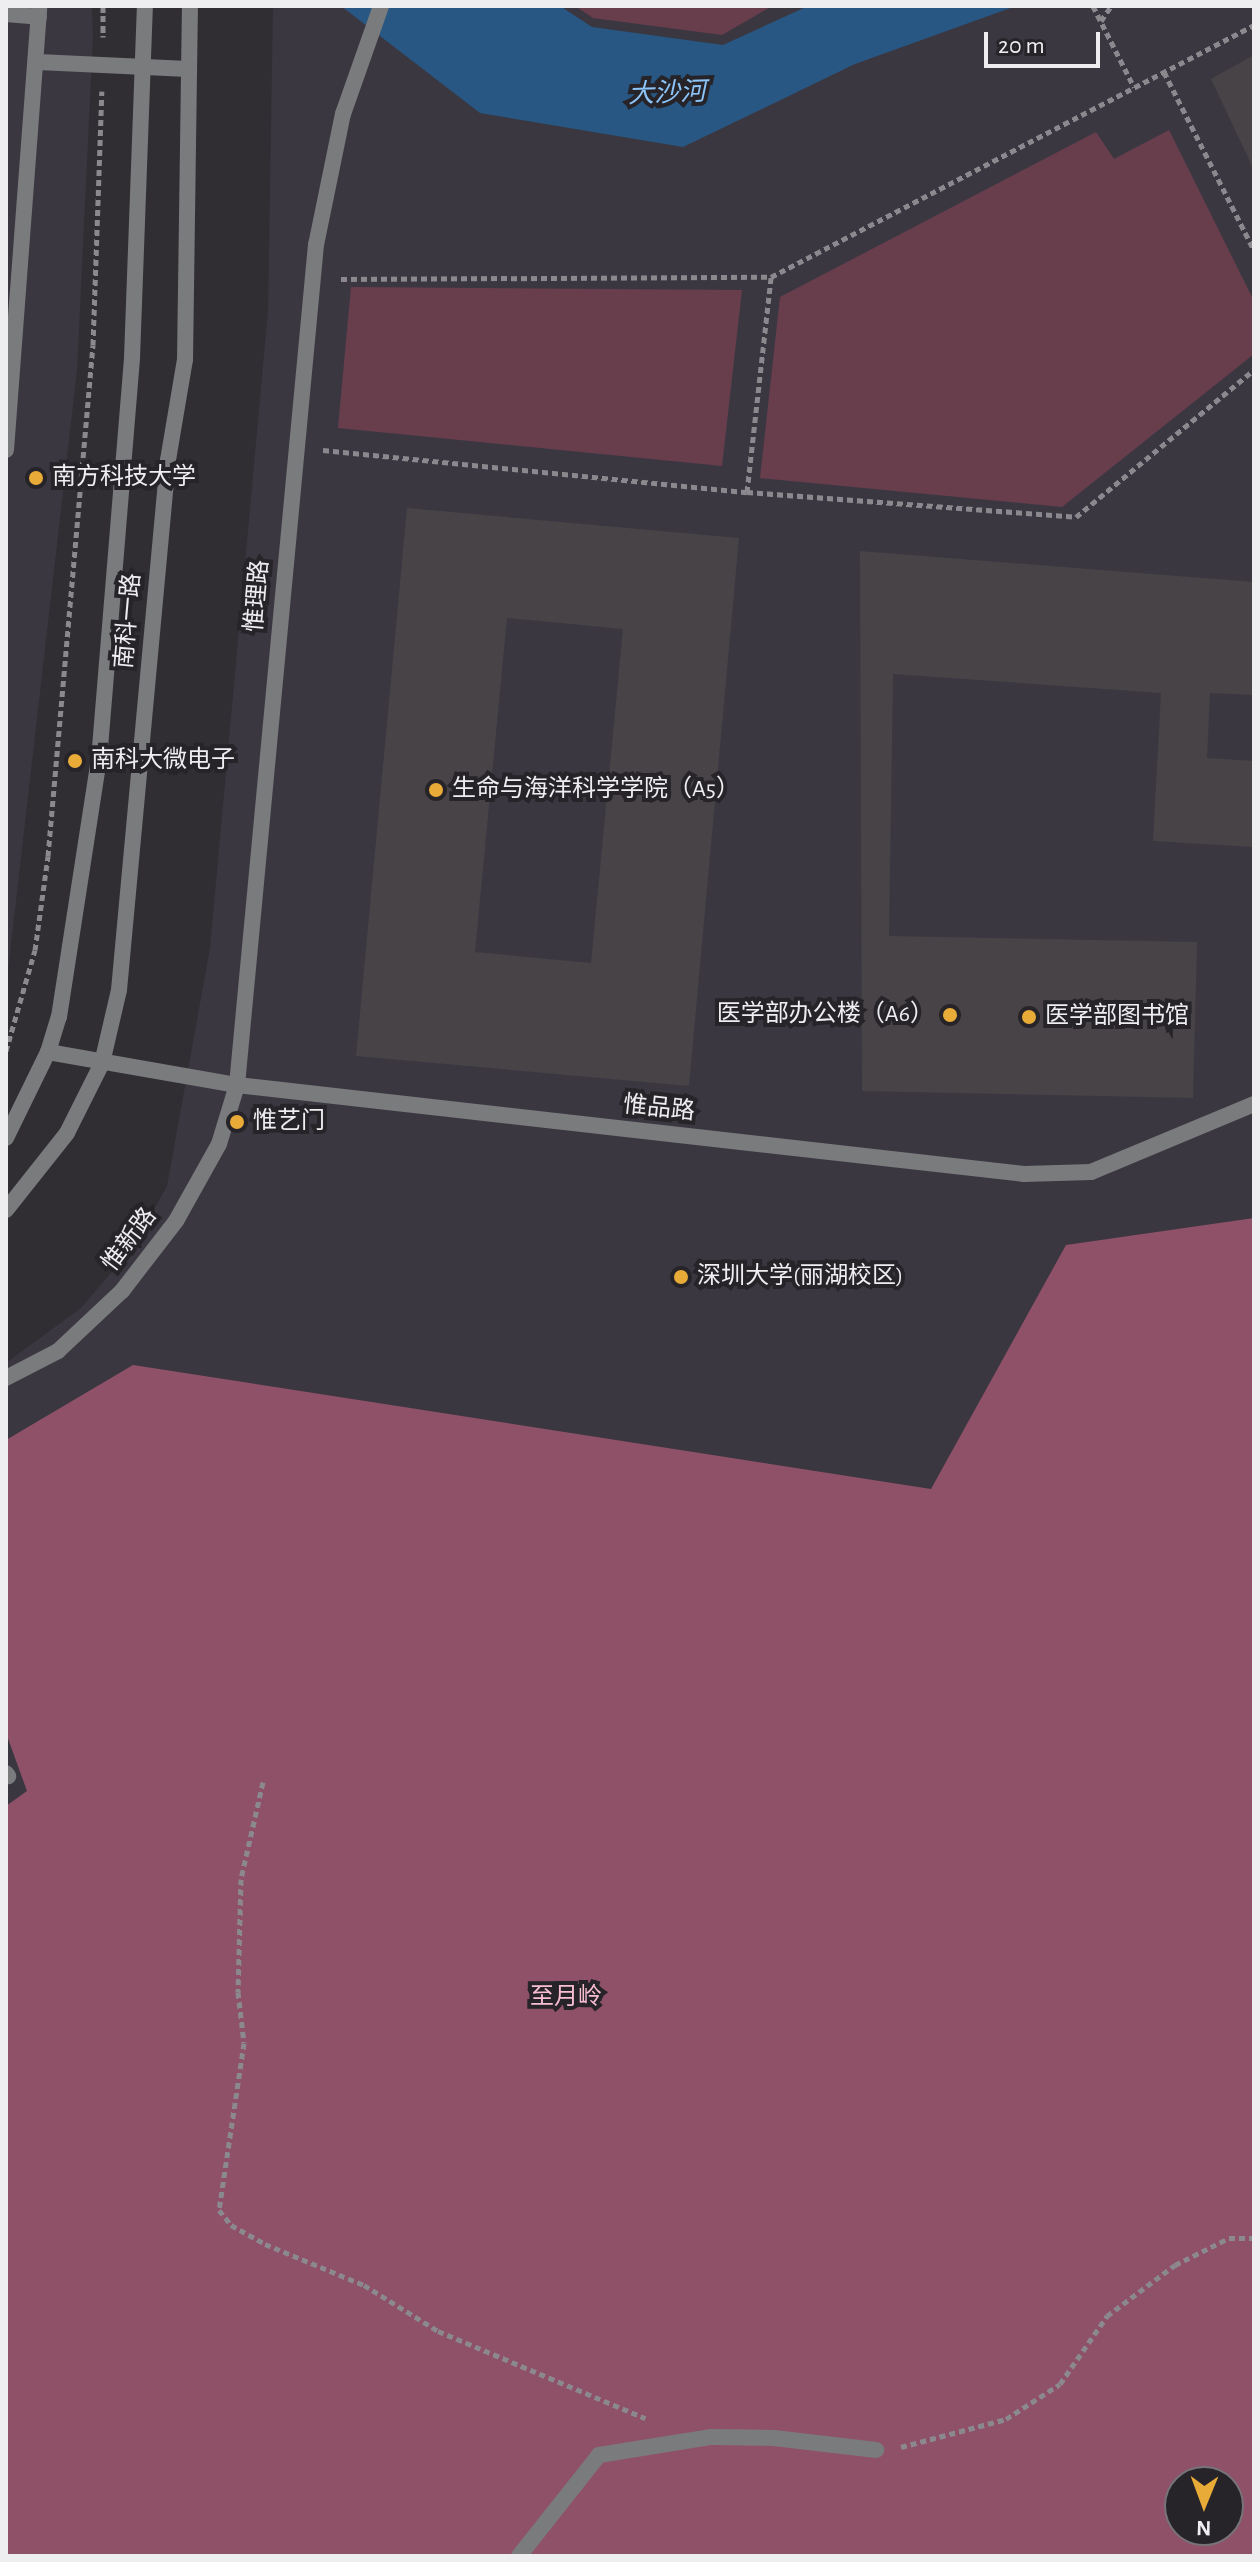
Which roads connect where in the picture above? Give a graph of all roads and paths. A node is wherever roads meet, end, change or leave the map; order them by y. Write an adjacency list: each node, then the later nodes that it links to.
1 (103, 6): 11 (path)
2 (145, 6): 13 (street, 南科一路)
3 (190, 6): 14 (street, 南科一路)
4 (381, 6): 20 (street, 惟理路)
5 (1093, 6): 9 (path)
6 (1111, 6): 9 (path)
7 (39, 12): 8 (street); 12 (street)
8 (6, 14)
9 (1101, 21): 16 (path)
10 (1254, 25): 15 (path)
11 (103, 51)
12 (38, 62): 13 (street); 22 (street)
13 (144, 67): 14 (street); 27 (street, 南科一路)
14 (188, 69): 28 (street, 南科一路)
15 (1164, 72): 16 (path); 18 (path)
16 (1134, 87): 19 (path)
17 (102, 89): 26 (path)
18 (1254, 250)
19 (771, 277): 20 (path); 25 (path)
20 (315, 279): 23 (street, 惟理路)
21 (1254, 370): 25 (path)
22 (8, 408): 24 (street)
23 (296, 447): 25 (path); 29 (street, 惟理路)
24 (6, 450)
25 (747, 492)
26 (6, 1051)
27 (48, 1052): 28 (street, 惟品路); 31 (street, 南科一路)
28 (102, 1063): 29 (street, 惟品路); 32 (street, 南科一路)
29 (237, 1085): 30 (street, 惟品路); 33 (street, 惟新路)
30 (1254, 1104)
31 (6, 1138)
32 (6, 1210)
33 (6, 1378)
34 (263, 1782): 36 (path)
35 (1254, 2238): 37 (path)
36 (659, 2422)
37 (876, 2450): 38 (street)
38 (519, 2556)

